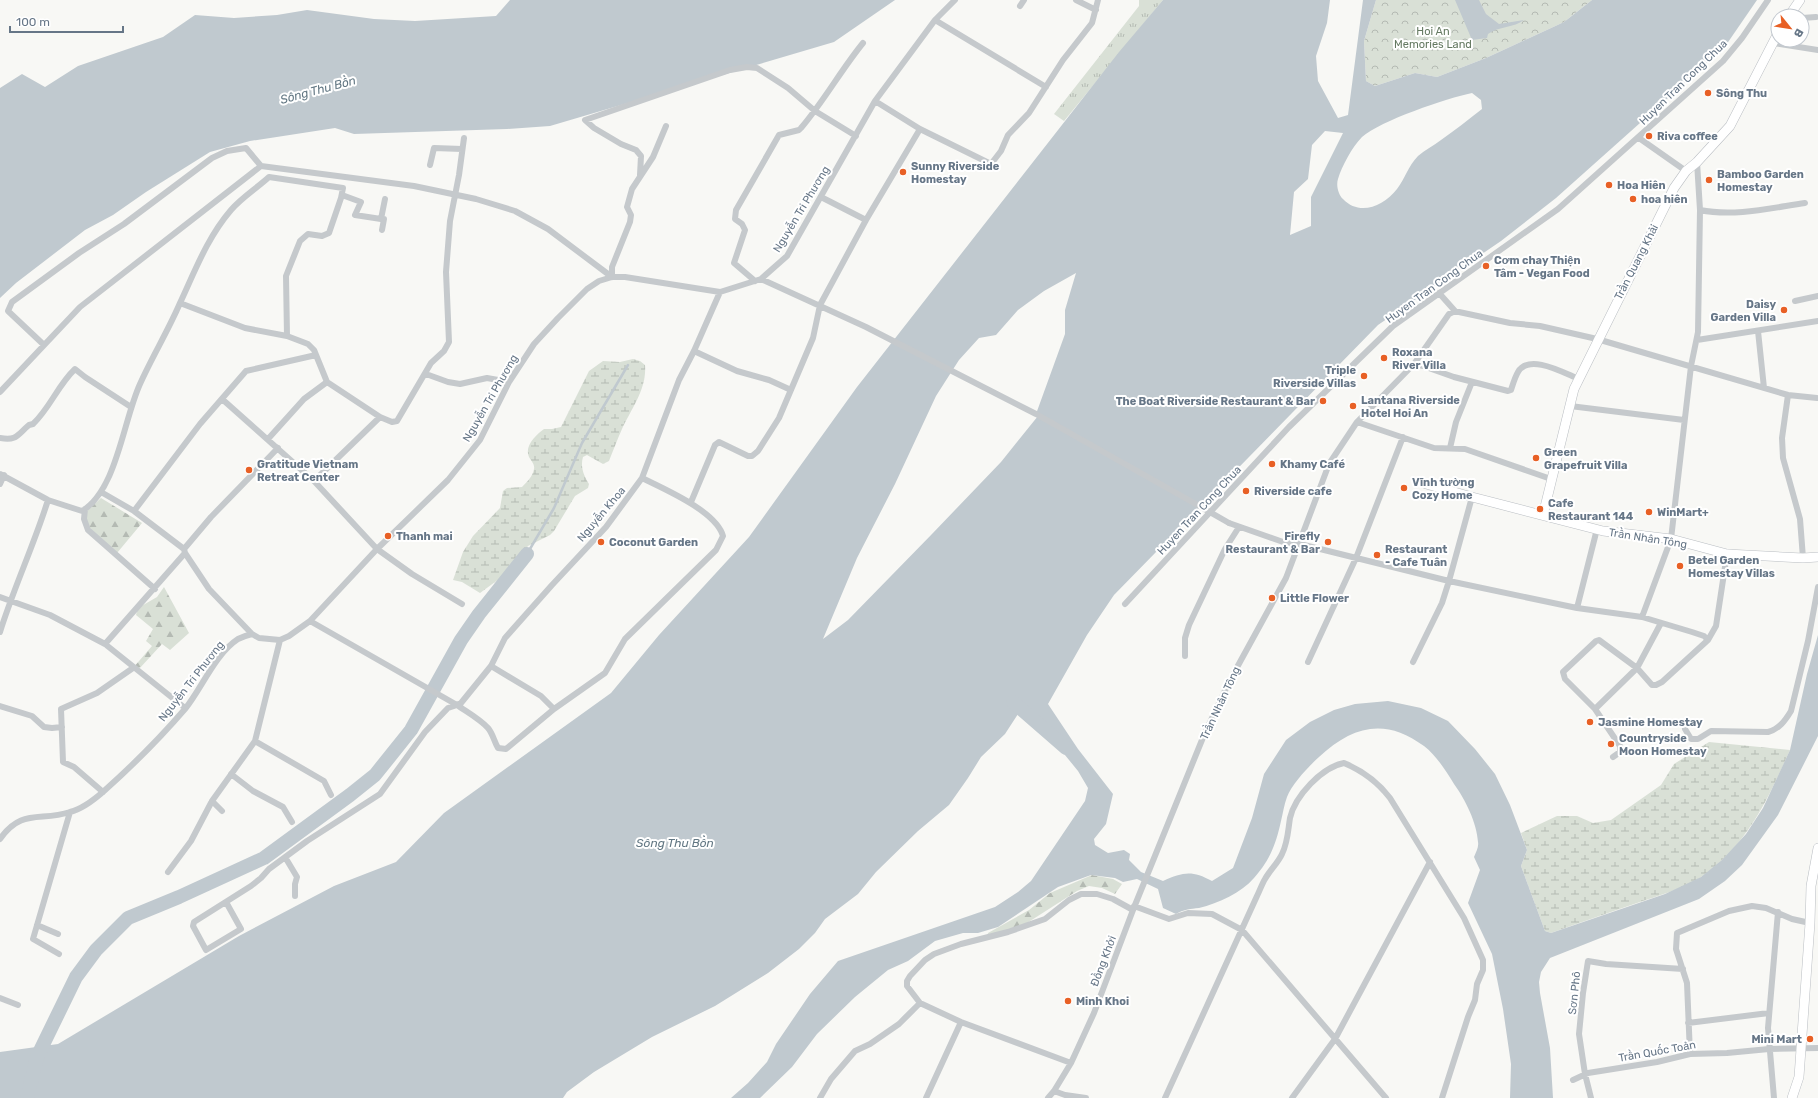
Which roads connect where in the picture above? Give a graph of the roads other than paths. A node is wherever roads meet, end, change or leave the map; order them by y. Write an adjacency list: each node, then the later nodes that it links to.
1 (955, 0): 10 (street, Nguyễn Tri Phương)
2 (1024, 0): 6 (street)
3 (1076, 0): 7 (street)
4 (1098, 0): 7 (street)
5 (1768, 0): 22 (street, Huyen Tran Cong Chua)
6 (1020, 6)
7 (1096, 10): 15 (street)
8 (1816, 16): 9 (street)
9 (1810, 17)
10 (936, 20): 15 (street); 16 (street, Nguyễn Tri Phương)
11 (863, 42): 17 (street)
12 (1770, 48): 24 (street, Trần Quang Khải)
13 (1805, 48): 14 (street)
14 (1818, 50)
15 (1046, 87): 19 (street)
16 (875, 101): 19 (street); 20 (street, Nguyễn Tri Phương)
17 (815, 111): 20 (street); 28 (street); 39 (street)
18 (666, 126): 28 (street)
19 (920, 130): 36 (street)
20 (856, 136): 31 (street, Nguyễn Tri Phương)
21 (464, 138): 23 (street)
22 (1639, 138): 27 (street); 41 (street, Huyen Tran Cong Chua)
23 (462, 149): 25 (street); 30 (street)
24 (1697, 162): 27 (street, Trần Quang Khải); 34 (street)
25 (430, 165)
26 (261, 166): 30 (street); 52 (street); 52 (street)
27 (1686, 171): 50 (street, Trần Quang Khải)
28 (640, 175): 38 (street)
29 (342, 195): 35 (street); 44 (street); 49 (street)
30 (455, 195): 38 (street); 57 (street)
31 (821, 197): 36 (street); 39 (street, Nguyễn Tri Phương)
32 (386, 199): 35 (street)
33 (1805, 203): 34 (street)
34 (1700, 210): 51 (street)
35 (381, 219): 37 (street)
36 (866, 220): 45 (street)
37 (382, 230)
38 (612, 277): 40 (street, Nguyễn Tri Phương); 60 (street, Nguyễn Tri Phương)
39 (758, 280): 40 (street, Nguyễn Tri Phương); 45 (street)
40 (720, 292): 53 (street, Nguyễn Khoa)
41 (1440, 293): 46 (street); 107 (street, Huyen Tran Cong Chua)
42 (1818, 296): 43 (street)
43 (1795, 300)
44 (180, 303): 49 (street); 69 (street)
45 (820, 305): 63 (street); 91 (street, bridge)
46 (1456, 311): 50 (street); 55 (street, Trần Nhân Tông)
47 (1818, 321): 48 (street)
48 (1758, 331): 51 (street); 62 (street)
49 (287, 336): 54 (street)
50 (1597, 339): 56 (street); 58 (street, Trần Quang Khải)
51 (1697, 340): 56 (street)
52 (44, 345): 64 (street)
53 (694, 351): 63 (street); 79 (street, Nguyễn Khoa)
54 (316, 355): 59 (street); 67 (street)
55 (1414, 364): 61 (street); 72 (street, Trần Nhân Tông)
56 (1691, 366): 62 (street); 71 (street)
57 (426, 374): 60 (street); 70 (street)
58 (1578, 379): 61 (street); 68 (street, Trần Quang Khải)
59 (327, 382): 70 (street); 75 (street)
60 (509, 382): 95 (street, Nguyễn Tri Phương)
61 (1472, 382): 77 (street)
62 (1764, 388): 65 (street)
63 (791, 390): 87 (street)
64 (0, 392)
65 (1788, 395): 66 (street); 100 (street)
66 (1817, 398)
67 (222, 399): 75 (street); 89 (street)
68 (1570, 406): 71 (street); 80 (street, Trần Quang Khải)
69 (131, 407): 74 (street); 84 (street)
70 (380, 418): 81 (street)
71 (1684, 420): 93 (street)
72 (1357, 422): 73 (street); 94 (street, Trần Nhân Tông)
73 (1403, 437): 77 (street); 99 (street)
74 (0, 438)
75 (268, 439): 76 (street)
76 (278, 448): 81 (street); 96 (street)
77 (1450, 448): 80 (street)
78 (2, 474): 82 (street); 86 (street)
79 (642, 478): 87 (street); 120 (street, Nguyễn Khoa)
80 (1551, 479): 90 (street, Trần Quang Khải)
81 (314, 481): 95 (street)
82 (0, 484)
83 (1426, 484): 85 (street, Trần Nhân Tông)
84 (101, 492): 88 (street); 89 (street)
85 (1472, 497): 90 (street, Trần Nhân Tông); 101 (street)
86 (48, 500): 88 (street); 105 (street)
87 (690, 502): 126 (street)
88 (85, 509): 103 (street)
89 (134, 511): 96 (street)
90 (1543, 515): 92 (street, Trần Nhân Tông)
91 (1239, 527): 94 (street); 117 (street)
92 (1597, 529): 93 (street, Trần Nhân Tông); 108 (street)
93 (1670, 539): 97 (street, Trần Nhân Tông); 109 (street)
94 (1300, 544): 99 (street); 145 (street, Trần Nhân Tông)
95 (377, 549): 106 (street); 110 (street, Nguyễn Tri Phương)
96 (185, 551): 103 (street); 113 (street)
97 (1727, 554): 100 (street, Trần Nhân Tông); 115 (street)
98 (1818, 557): 100 (street, Trần Nhân Tông)
99 (1356, 558): 101 (street); 118 (street)
100 (1803, 558)
101 (1449, 581): 108 (street); 119 (street)
102 (1818, 587): 129 (street)
103 (154, 589): 116 (street)
104 (0, 597): 105 (street)
105 (10, 601): 112 (street); 116 (street)
106 (462, 604)
107 (1125, 604)
108 (1577, 608): 109 (street)
109 (1642, 617): 111 (street)
110 (310, 622): 114 (street, Nguyễn Tri Phương); 123 (street)
111 (1660, 623): 115 (street); 122 (street)
112 (0, 632)
113 (252, 634): 114 (street); 125 (street, Nguyễn Tri Phương)
114 (280, 640): 130 (street)
115 (1708, 640): 122 (street)
116 (105, 644): 121 (street)
117 (1185, 656)
118 (1308, 662)
119 (1413, 662)
120 (491, 666): 123 (street, Nguyễn Khoa); 126 (street)
121 (133, 668): 125 (street); 128 (street)
122 (1637, 668): 127 (street); 127 (street)
123 (457, 705): 126 (street); 141 (street, Nguyễn Khoa)
124 (0, 706): 128 (street)
125 (185, 708): 133 (street, Nguyễn Tri Phương)
126 (554, 709)
127 (1595, 709): 131 (street)
128 (62, 727): 133 (street)
129 (1685, 729)
130 (255, 741): 132 (street); 134 (street)
131 (1613, 757)
132 (232, 774): 135 (street); 138 (street)
133 (103, 792): 137 (street, Nguyễn Tri Phương)
134 (331, 795)
135 (212, 801): 136 (street); 143 (street)
136 (222, 811)
137 (70, 812): 139 (street, Nguyễn Tri Phương); 151 (street)
138 (292, 822)
139 (0, 839)
140 (1818, 848): 144 (street)
141 (285, 857): 146 (street); 147 (street, Nguyễn Khoa)
142 (1430, 862): 152 (street); 162 (street); 180 (street)
143 (168, 872)
144 (1814, 886): 150 (street)
145 (1140, 894): 148 (street, Đồng Khởi)
146 (295, 896)
147 (226, 902): 147 (street, Nguyễn Khoa)
148 (1134, 908): 152 (street); 157 (street); 167 (street, Đồng Khởi)
149 (1778, 912): 150 (street); 155 (street); 159 (street)
150 (1810, 923): 163 (street)
151 (37, 925): 153 (street); 154 (street)
152 (1242, 930): 162 (street); 177 (street)
153 (58, 934)
154 (59, 954)
155 (1683, 969): 161 (street); 169 (street, Sơn Phô)
156 (0, 998): 158 (street)
157 (920, 1003): 160 (street); 173 (street)
158 (18, 1005)
159 (1769, 1013): 161 (street); 165 (street)
160 (961, 1022): 167 (street); 174 (street)
161 (1688, 1023): 166 (street)
162 (1335, 1039): 178 (street); 179 (street)
163 (1800, 1048): 164 (street, Trần Quốc Toản); 165 (street, Trần Quốc Toản); 183 (street)
164 (1818, 1048)
165 (1769, 1049): 166 (street, Trần Quốc Toản); 182 (street)
166 (1690, 1054): 168 (street, Trần Quốc Toản)
167 (1071, 1063): 172 (street, Đồng Khởi)
168 (1592, 1072): 169 (street, Trần Quốc Toản); 171 (street)
169 (1585, 1074): 170 (street, Trần Quốc Toản); 171 (street)
170 (1573, 1080)
171 (1589, 1088): 181 (street)
172 (1054, 1091): 175 (street, Đồng Khởi); 176 (street)
173 (820, 1098)
174 (926, 1098)
175 (1048, 1098)
176 (1086, 1098)
177 (1165, 1098)
178 (1292, 1098)
179 (1386, 1098)
180 (1442, 1098)
181 (1591, 1098)
182 (1774, 1098)
183 (1792, 1098)

